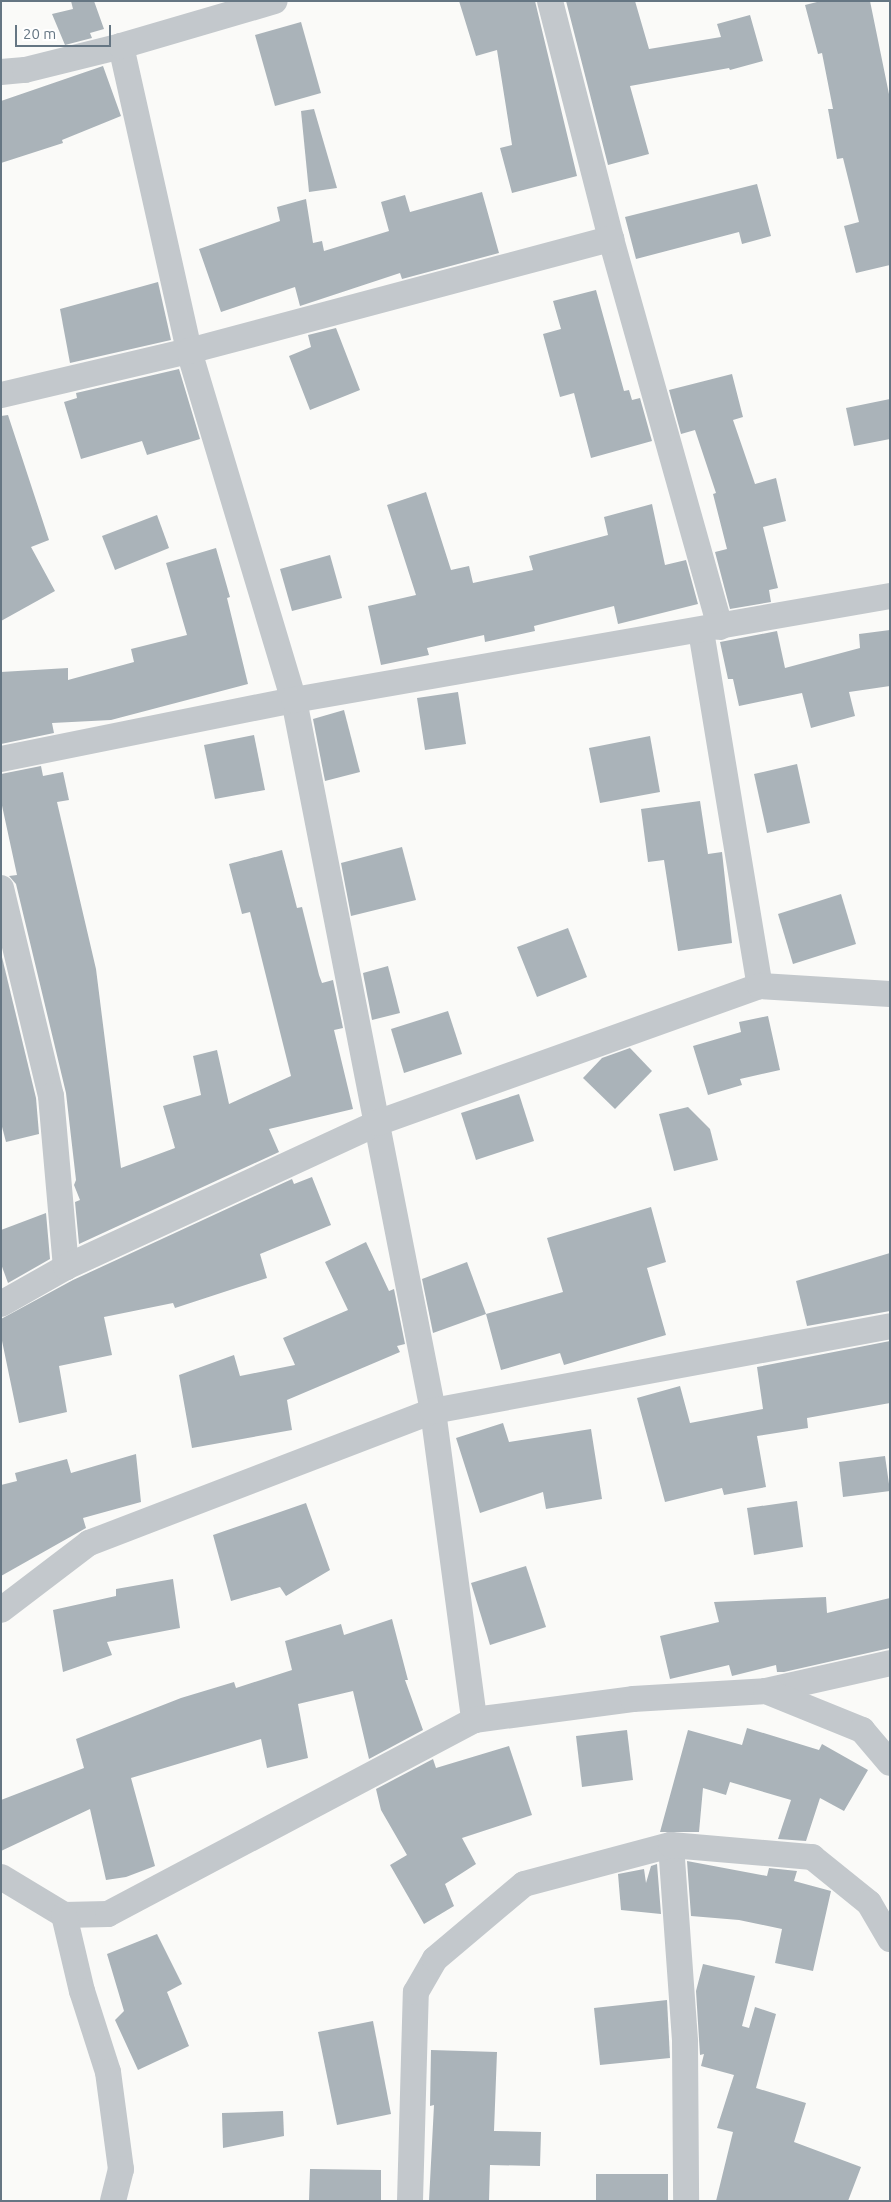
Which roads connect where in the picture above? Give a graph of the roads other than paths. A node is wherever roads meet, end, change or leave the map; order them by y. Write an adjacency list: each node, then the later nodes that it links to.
1 (275, 1): 3 (street)
2 (550, 1): 5 (street)
3 (121, 46): 4 (street); 6 (street)
4 (1, 72)
5 (611, 240): 6 (street); 9 (street)
6 (189, 351): 7 (street); 10 (street)
7 (1, 395)
8 (890, 596): 9 (street)
9 (710, 629): 10 (street); 13 (street)
10 (294, 700): 11 (street); 15 (street)
11 (1, 759)
12 (1, 888): 16 (street)
13 (760, 986): 14 (street); 15 (street)
14 (889, 997)
15 (378, 1123): 16 (street); 19 (street)
16 (66, 1267): 17 (street)
17 (1, 1304)
18 (890, 1326): 19 (street)
19 (432, 1412): 20 (street); 23 (street)
20 (1, 1610)
21 (890, 1663): 22 (street)
22 (766, 1691): 23 (street); 24 (street)
23 (474, 1720): 27 (street)
24 (890, 1763)
25 (671, 1845): 28 (street); 30 (street); 31 (street)
26 (1, 1877): 27 (street)
27 (64, 1916): 29 (street)
28 (890, 1939)
29 (113, 2201)
30 (410, 2201)
31 (686, 2201)

